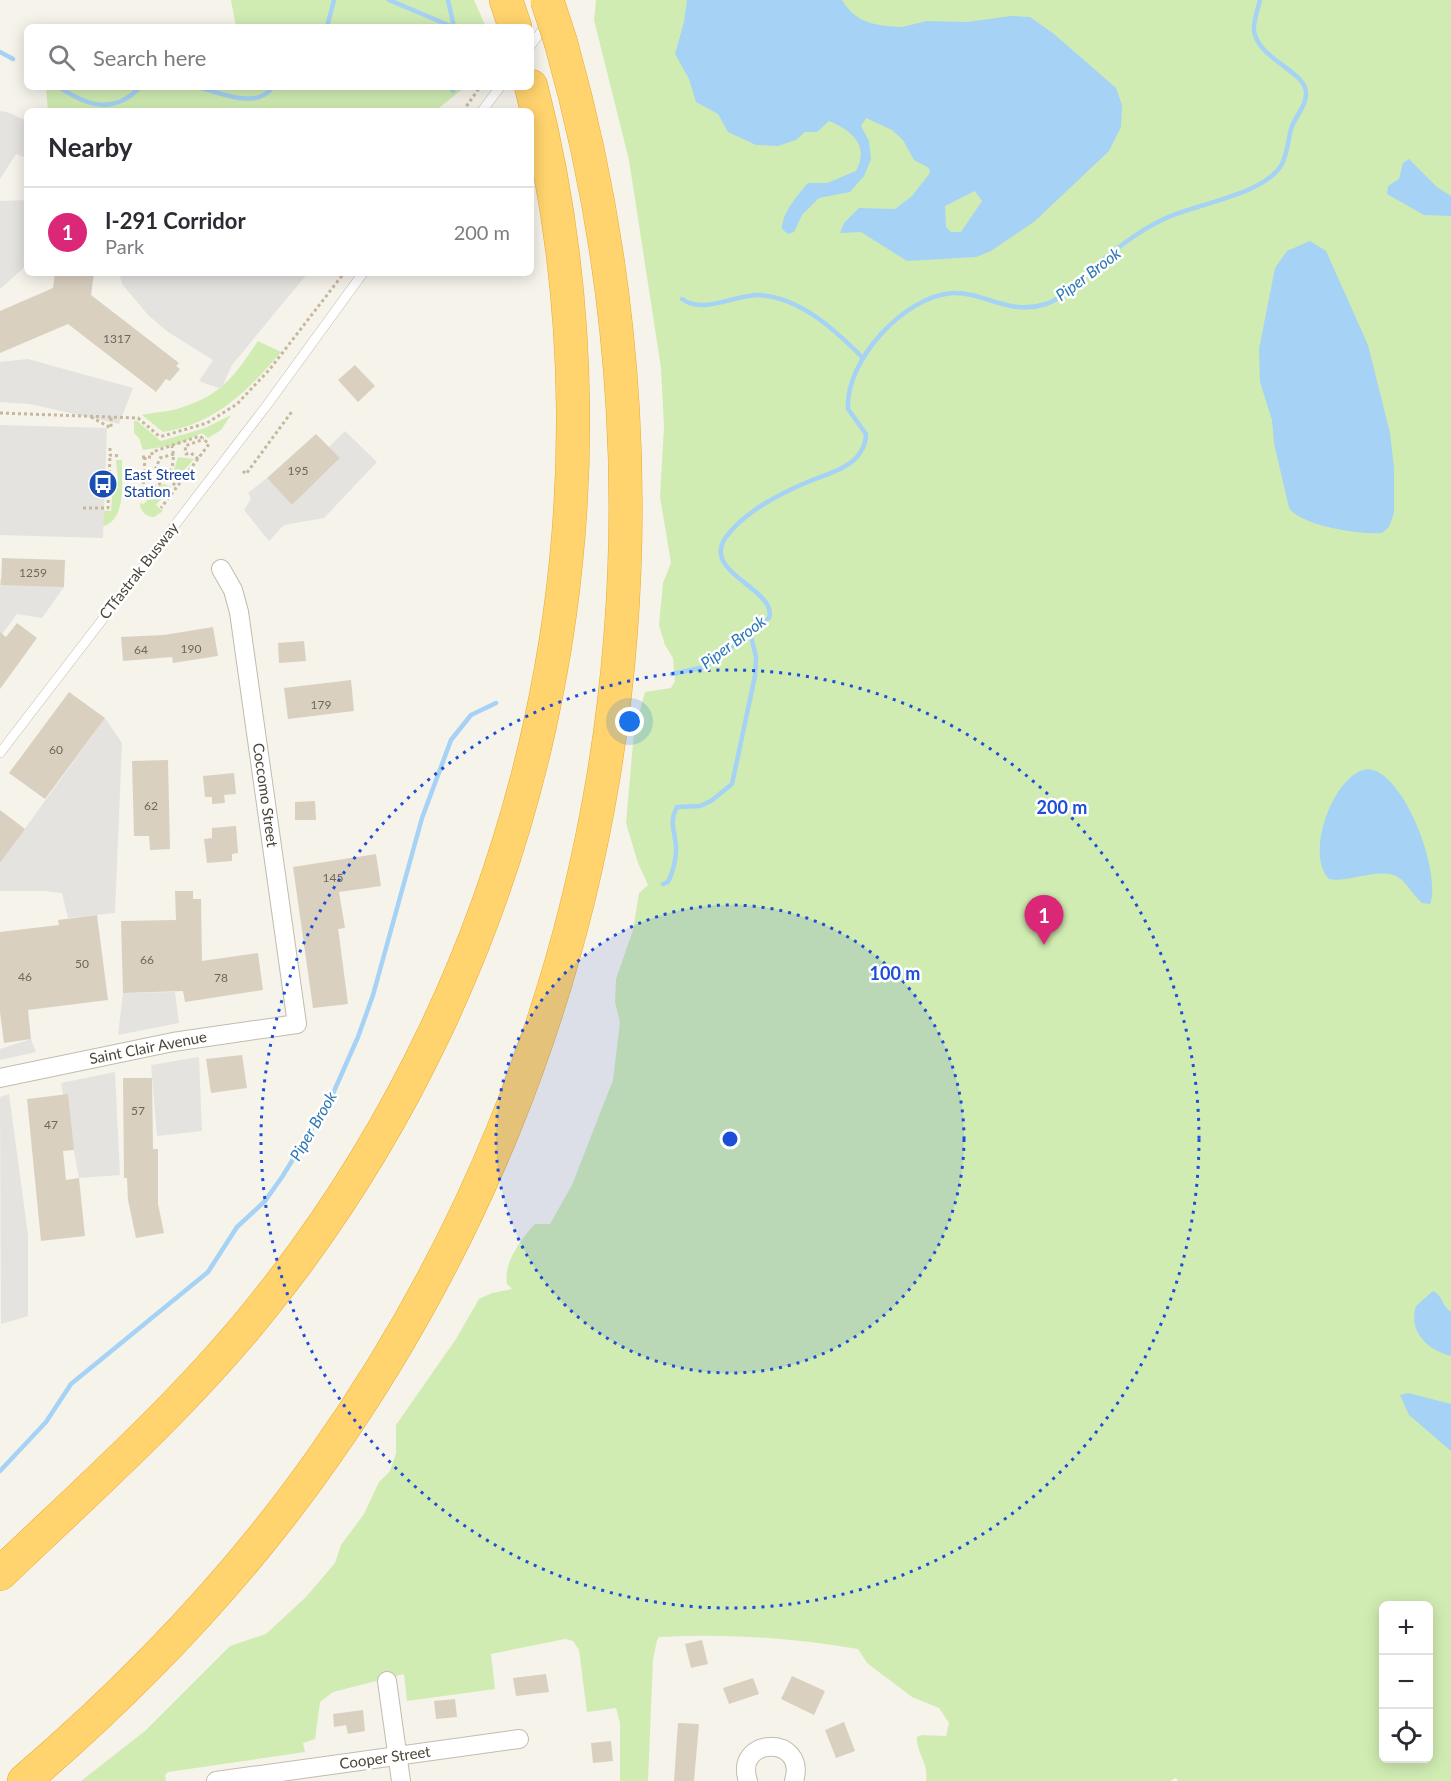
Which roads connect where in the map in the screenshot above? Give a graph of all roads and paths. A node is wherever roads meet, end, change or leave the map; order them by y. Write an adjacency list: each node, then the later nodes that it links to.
1 (506, 0): 3 (highway)
2 (552, 4): 4 (highway, bridge)
3 (513, 24)
4 (546, 44): 38 (highway)
5 (478, 90): 8 (path)
6 (498, 90): 9 (lane)
7 (532, 90): 34 (highway)
8 (465, 108)
9 (484, 108)
10 (342, 276): 15 (path)
11 (361, 276): 31 (lane, CTfastrak Busway)
12 (293, 410): 25 (path)
13 (0, 413): 14 (path)
14 (90, 416): 15 (path); 15 (path)
15 (111, 417)
16 (204, 439): 17 (path); 22 (path); 22 (path)
17 (172, 446): 19 (path); 23 (path)
18 (110, 448): 20 (path)
19 (174, 454): 24 (path); 26 (path)
20 (110, 455): 21 (path); 28 (path)
21 (120, 456)
22 (198, 459): 27 (path)
23 (145, 464): 24 (path); 26 (path)
24 (156, 465): 26 (path)
25 (243, 471)
26 (166, 479): 27 (path)
27 (177, 487): 29 (path)
28 (83, 508)
29 (161, 508)
30 (221, 569): 32 (street, Coccomo Street)
31 (0, 753)
32 (297, 1024): 33 (street, Saint Clair Avenue)
33 (0, 1078)
34 (0, 1574)
35 (387, 1681): 37 (street)
36 (519, 1739): 37 (street, Cooper Street)
37 (397, 1757): 39 (street, Cooper Street); 40 (street)
38 (24, 1781)
39 (218, 1781)
40 (400, 1781)
41 (748, 1781): 42 (street)
42 (794, 1781)

